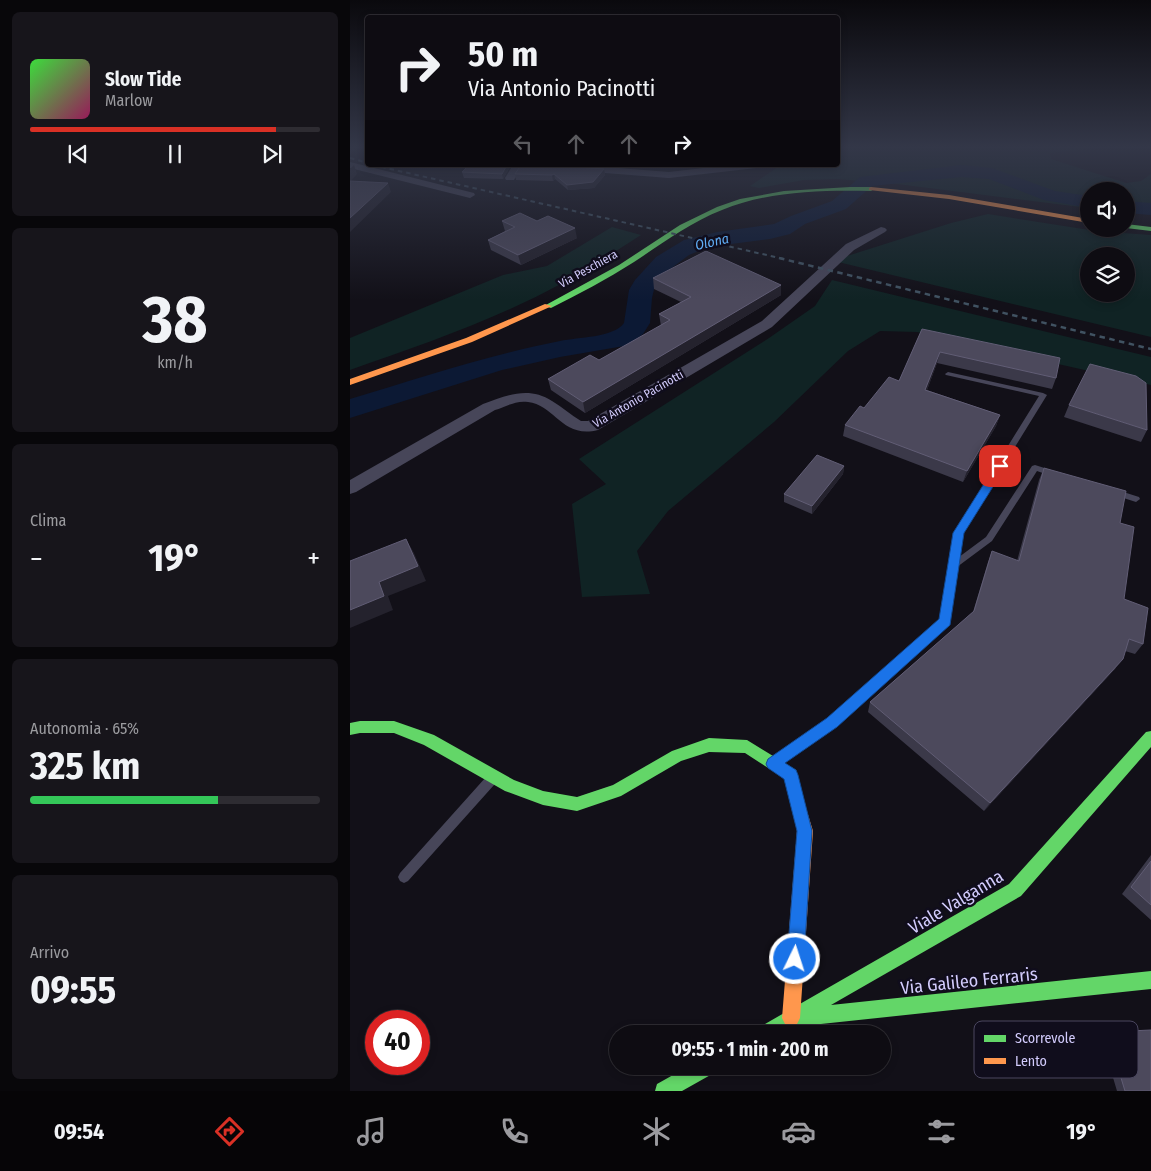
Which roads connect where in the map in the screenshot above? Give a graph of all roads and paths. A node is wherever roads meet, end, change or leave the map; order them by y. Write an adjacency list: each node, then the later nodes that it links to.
1 (759, 198): 8 (main road, Via Peschiera)
2 (956, 198): 3 (main road, Via Peschiera)
3 (1080, 221)
4 (1135, 227): 5 (main road)
5 (1151, 228)
6 (881, 230): 10 (street, Via Antonio Pacinotti)
7 (948, 374): 13 (lane)
8 (350, 382)
9 (1063, 477): 13 (lane)
10 (350, 488)
11 (1108, 490): 12 (lane)
12 (1136, 499)
13 (954, 565): 16 (lane)
14 (350, 729): 17 (main road)
15 (1151, 737): 20 (main road, Viale Valganna)
16 (773, 764): 17 (main road); 20 (main road)
17 (494, 777): 18 (lane)
18 (404, 878)
19 (1151, 980): 20 (main road, Via Galileo Ferraris)
20 (791, 1018): 21 (main road, Viale Valganna)
21 (779, 1025)
22 (692, 1075): 23 (main road)
23 (664, 1091)

